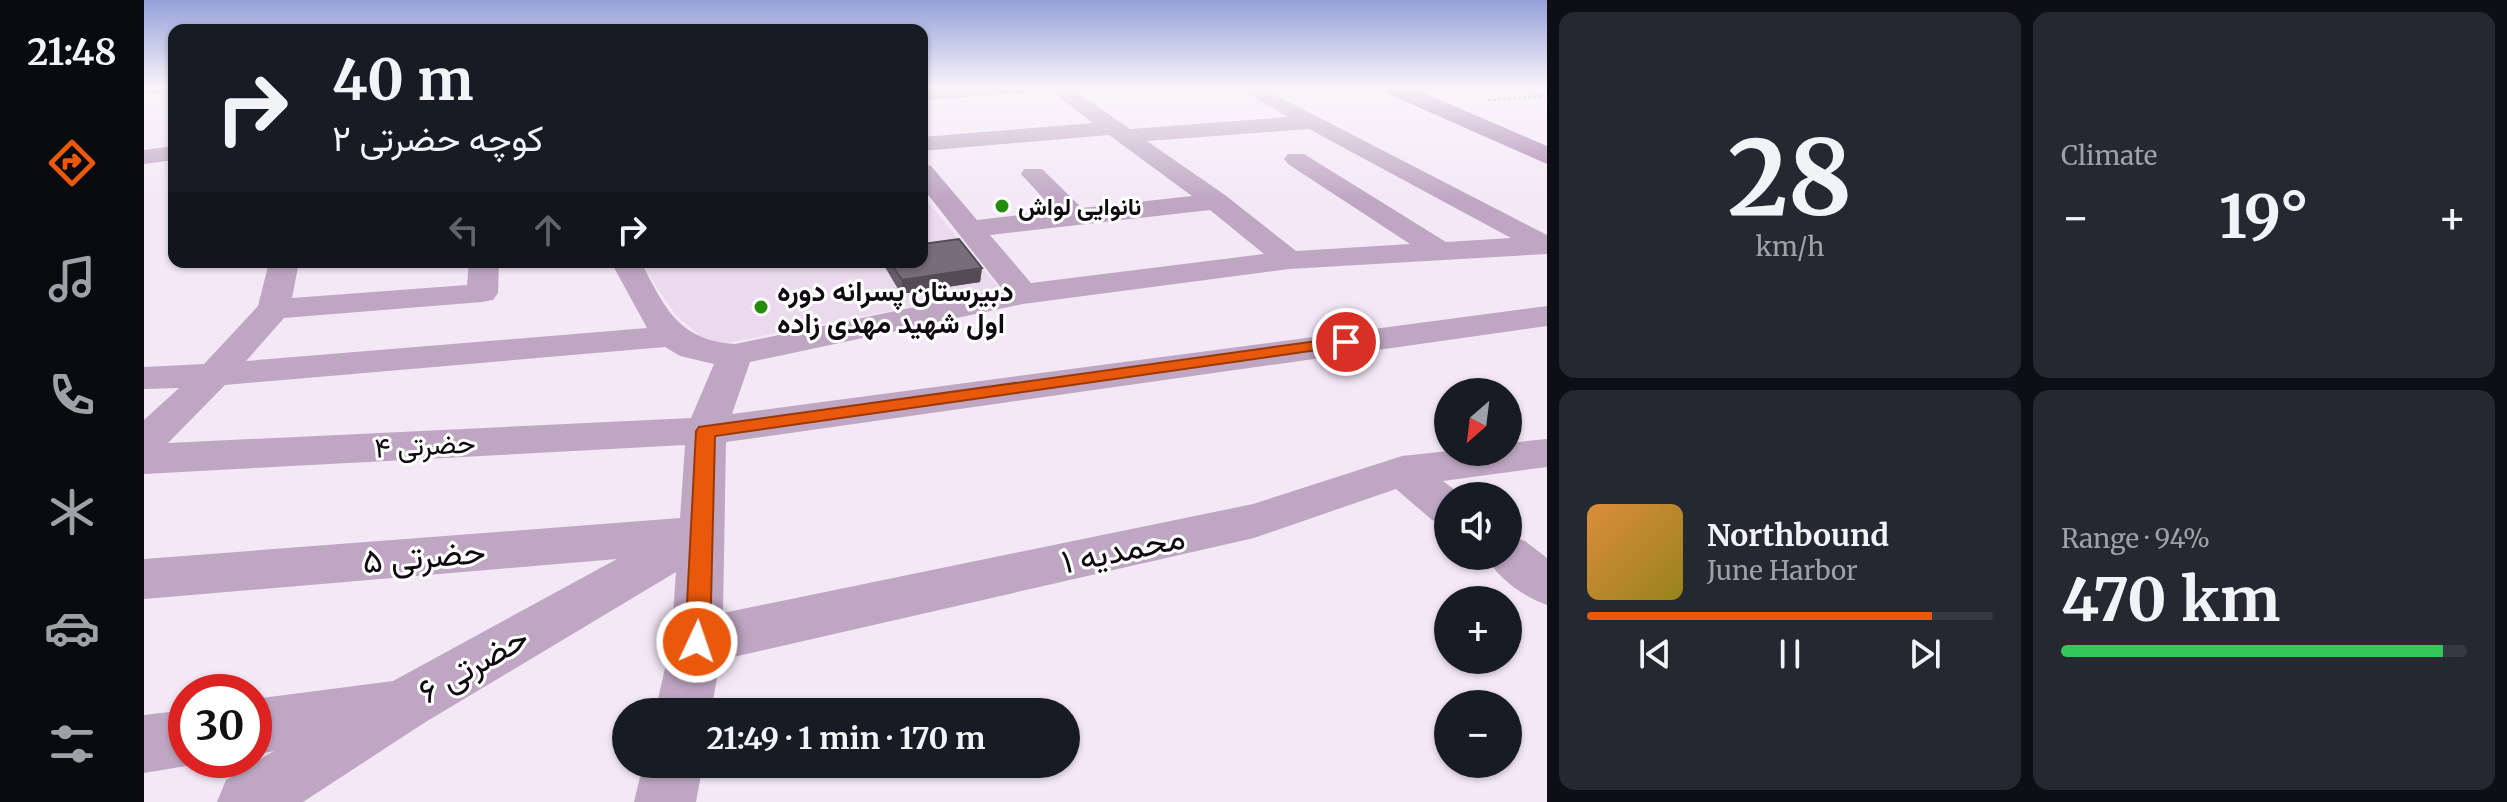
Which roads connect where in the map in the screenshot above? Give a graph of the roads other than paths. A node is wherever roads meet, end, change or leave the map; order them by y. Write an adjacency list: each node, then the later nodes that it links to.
1 (1109, 124): 6 (street)
2 (1266, 124): 6 (street)
3 (1318, 124): 18 (street)
4 (1476, 124): 10 (main road)
5 (1520, 124): 7 (main road)
6 (1119, 132): 8 (street); 15 (street)
7 (1547, 136)
8 (928, 144)
9 (168, 154): 11 (street)
10 (1547, 156)
11 (144, 157)
12 (1296, 159): 19 (street)
13 (1033, 174): 16 (street)
14 (928, 178): 17 (street)
15 (1216, 201): 16 (street); 20 (street)
16 (1075, 216): 17 (street)
17 (972, 229): 24 (street)
18 (1546, 245): 19 (street)
19 (1442, 252): 20 (street)
20 (1289, 260): 24 (street)
21 (283, 268): 25 (street)
22 (629, 268): 27 (street)
23 (483, 278): 25 (street); 28 (street)
24 (1023, 294): 29 (street)
25 (274, 309): 30 (street)
26 (1547, 316): 32 (street, حضرتی ۴)
27 (668, 336): 28 (street); 29 (street)
28 (471, 353): 30 (street)
29 (735, 355): 32 (street)
30 (214, 375): 31 (street); 33 (street)
31 (144, 378)
32 (706, 431): 35 (street, حضرتی ۴); 38 (street)
33 (144, 443)
34 (1547, 453): 36 (street, محمدیه ۱)
35 (144, 459)
36 (1402, 471): 37 (street); 42 (street, محمدیه ۱)
37 (1434, 497)
38 (703, 534): 40 (street, حضرتی ۵); 42 (street); 44 (street, حضرتی ۶)
39 (1522, 565): 41 (street)
40 (144, 579)
41 (1547, 585)
42 (697, 642): 43 (street)
43 (686, 698)
44 (404, 704): 45 (street); 49 (street, حضرتی ۶)
45 (272, 724)
46 (168, 741): 47 (street)
47 (144, 744)
48 (670, 778): 50 (street)
49 (248, 802)
50 (665, 802)

